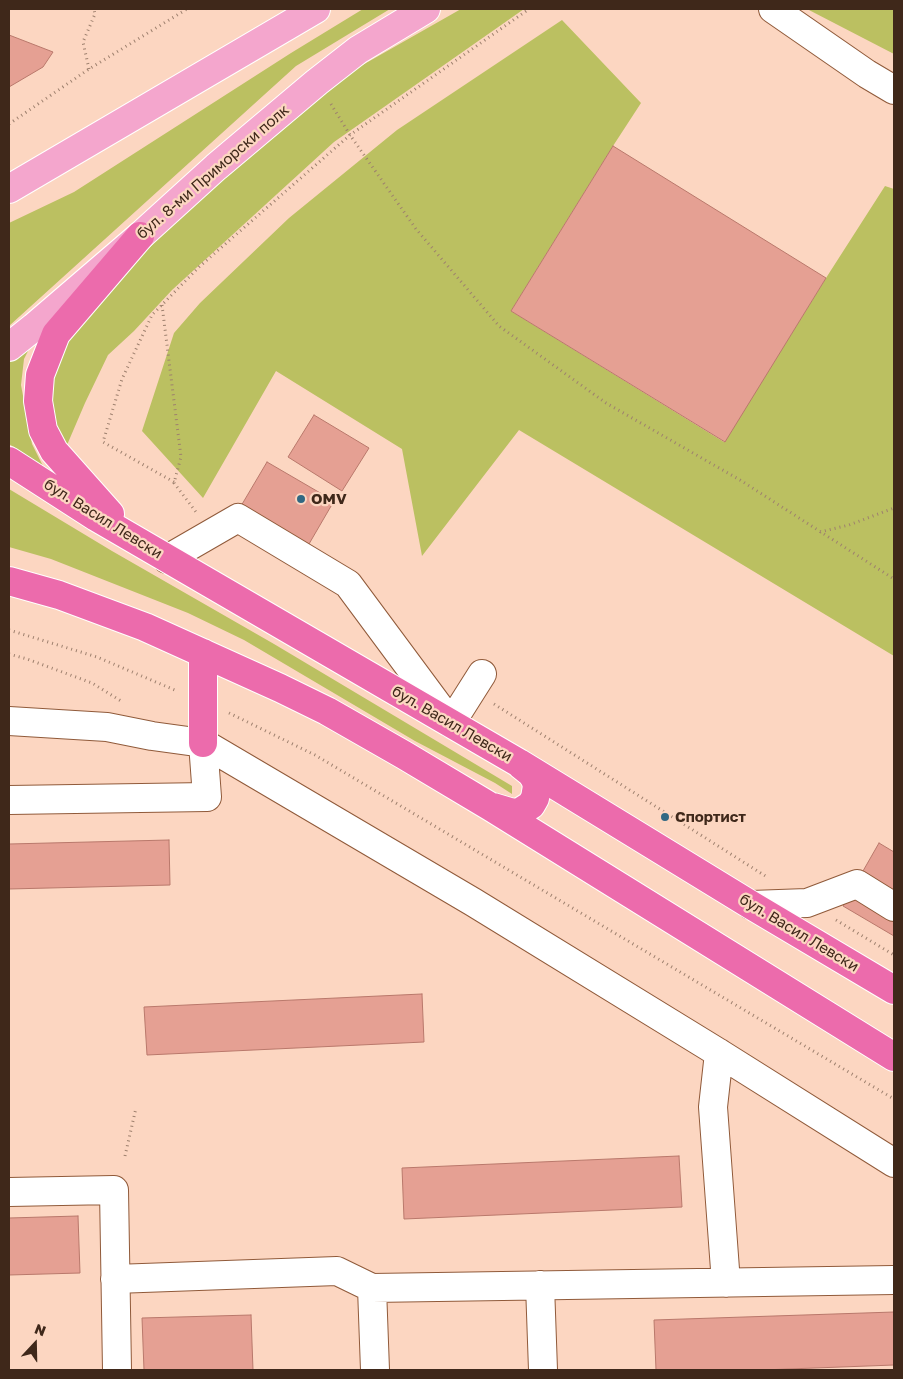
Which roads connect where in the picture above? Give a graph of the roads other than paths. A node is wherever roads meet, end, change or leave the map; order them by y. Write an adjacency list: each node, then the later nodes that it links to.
1 (316, 9): 5 (main road)
2 (426, 9): 6 (main road, бул. 8-ми Приморски полк)
3 (773, 9): 4 (lane)
4 (894, 90)
5 (9, 189)
6 (140, 236): 7 (main road, бул. 8-ми Приморски полк); 11 (highway)
7 (9, 347)
8 (9, 461): 10 (highway, бул. Васил Левски)
9 (9, 475): 10 (highway)
10 (96, 517): 11 (highway, бул. Васил Левски)
11 (131, 537): 12 (highway, бул. Васил Левски)
12 (166, 559): 19 (highway, бул. Васил Левски); 19 (lane)
13 (9, 573): 15 (highway)
14 (9, 581): 15 (highway)
15 (58, 595): 16 (highway)
16 (203, 653): 20 (highway); 23 (highway)
17 (477, 682): 19 (lane)
18 (9, 721): 20 (lane)
19 (451, 723): 21 (highway, бул. Васил Левски)
20 (203, 743): 22 (lane); 27 (lane)
21 (519, 763): 23 (highway); 24 (highway, бул. Васил Левски)
22 (9, 800)
23 (491, 807): 28 (highway)
24 (751, 905): 25 (lane); 26 (highway, бул. Васил Левски)
25 (894, 907)
26 (894, 990)
27 (719, 1053): 29 (lane); 33 (lane)
28 (894, 1057)
29 (894, 1163)
30 (9, 1192): 31 (lane)
31 (115, 1280): 35 (lane); 36 (lane)
32 (894, 1280): 33 (lane)
33 (726, 1283): 34 (lane)
34 (540, 1286): 35 (lane); 38 (lane)
35 (372, 1288): 37 (lane)
36 (117, 1370)
37 (375, 1370)
38 (543, 1370)

